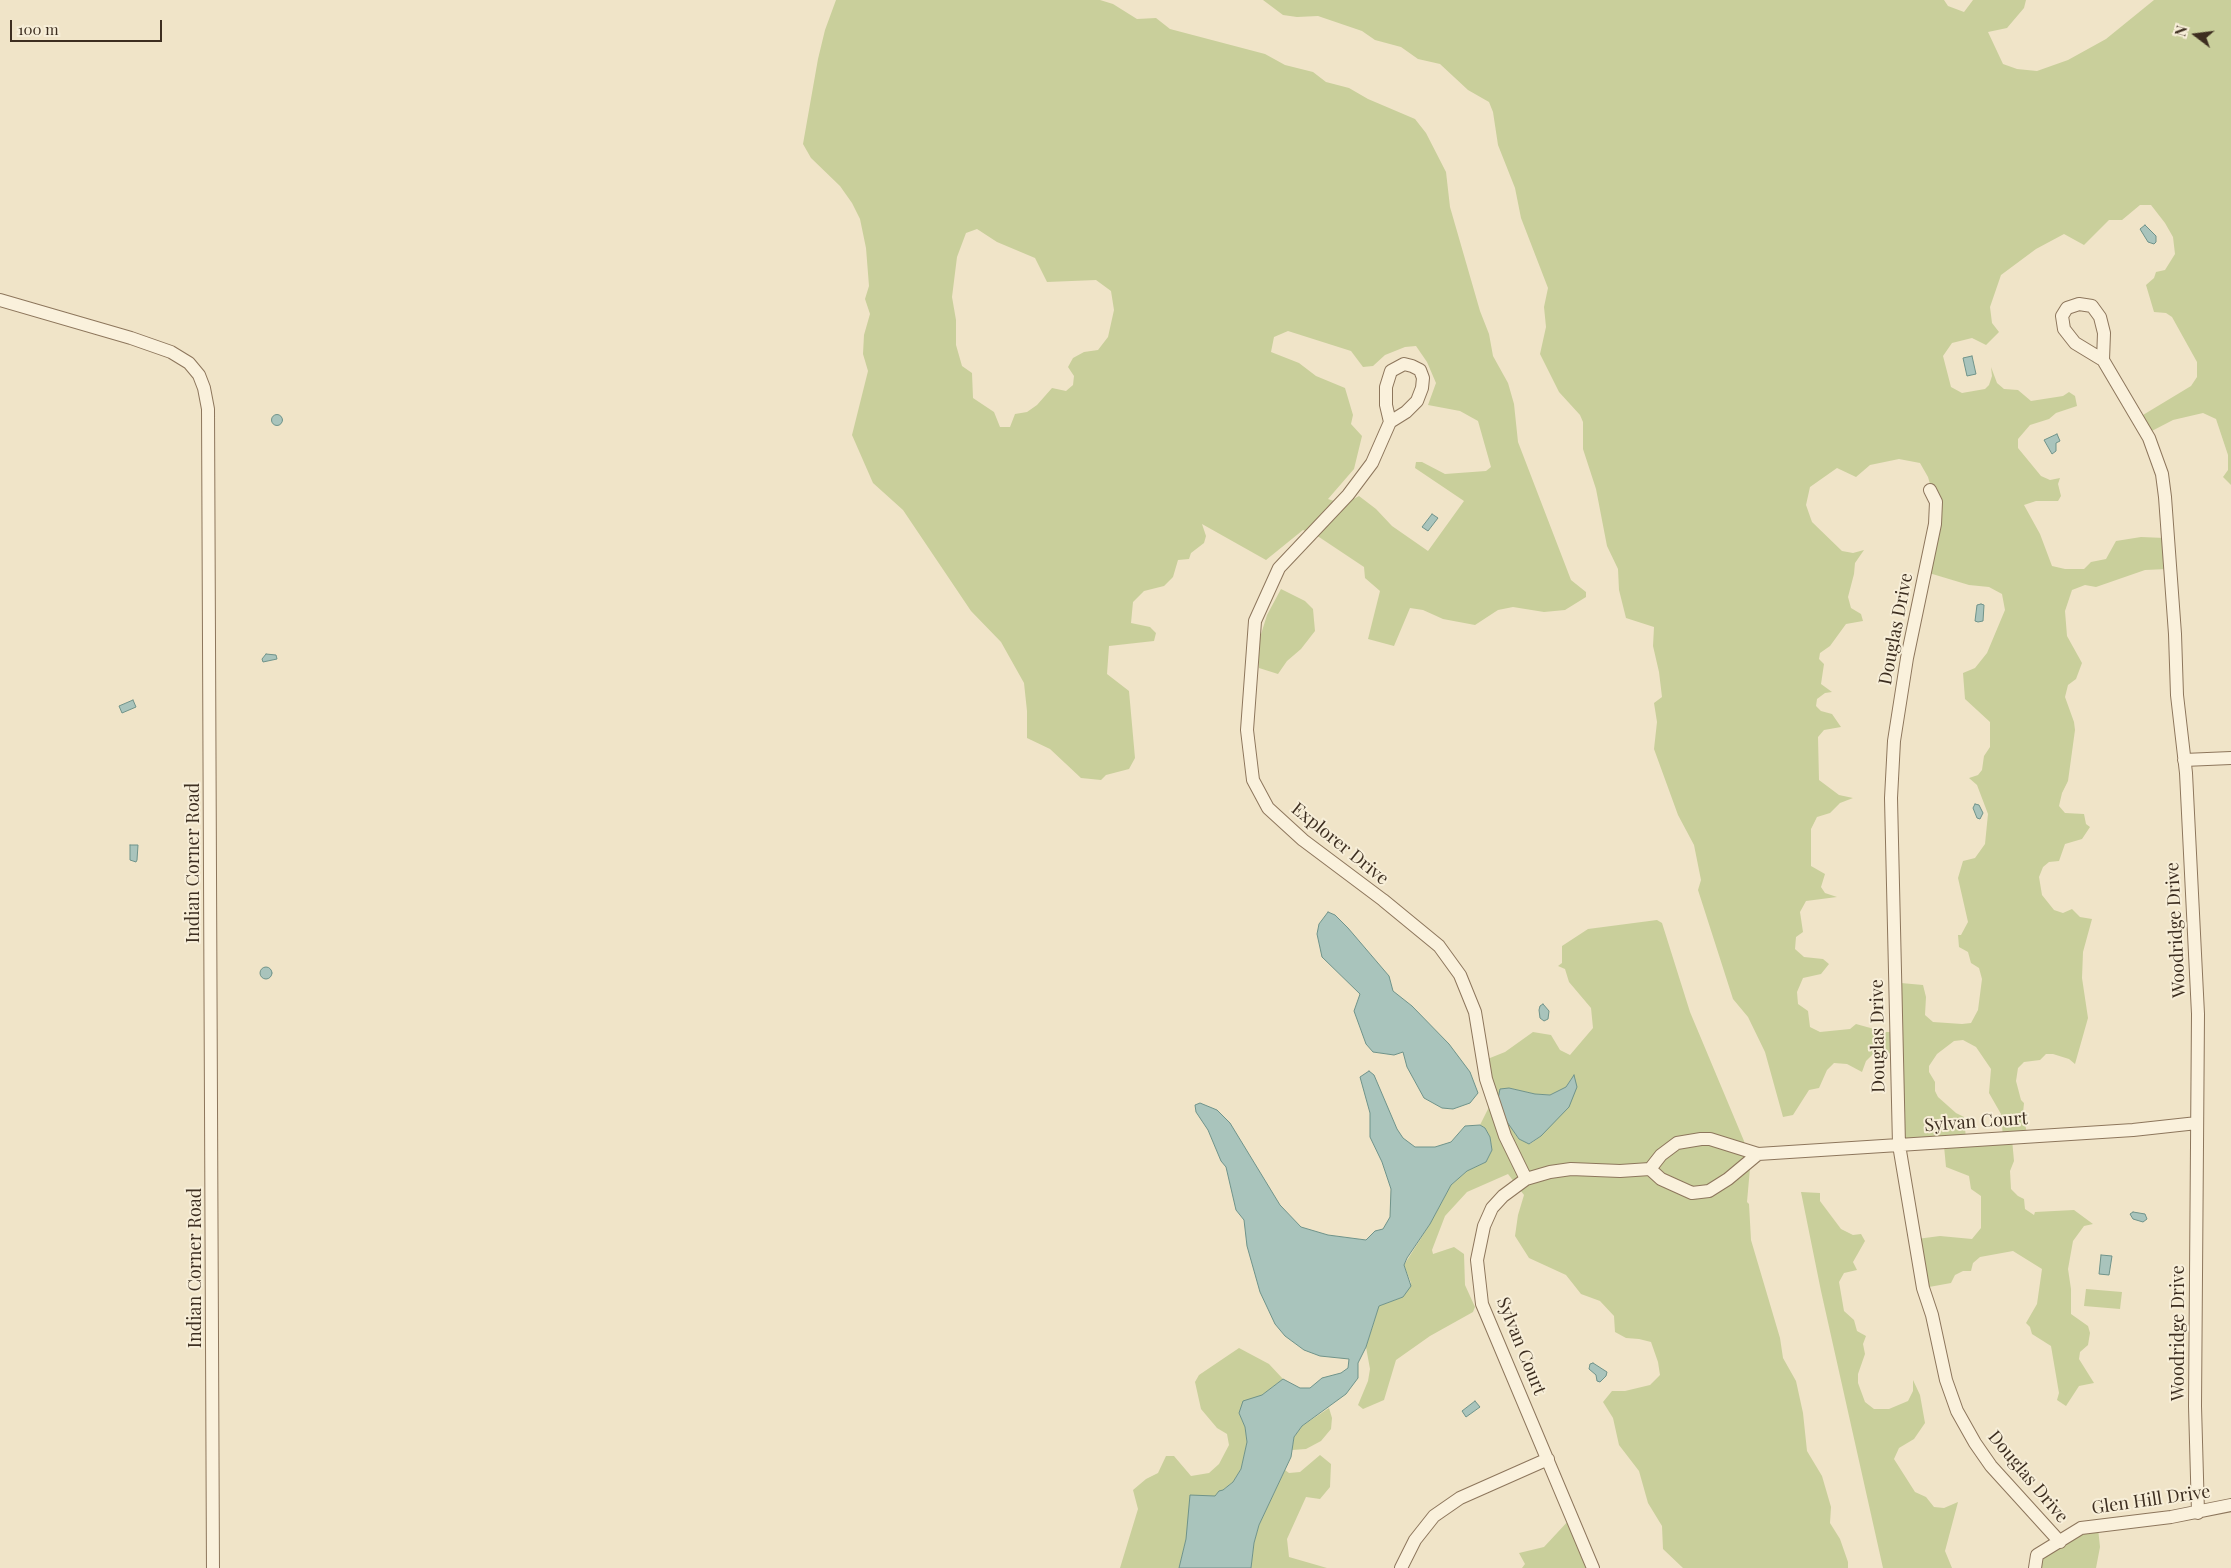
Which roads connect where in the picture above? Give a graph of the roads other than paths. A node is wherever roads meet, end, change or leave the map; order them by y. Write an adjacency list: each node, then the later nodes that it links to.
1 (0, 300): 16 (street, Indian Corner Road)
2 (2103, 360): 6 (street, Woodridge Drive)
3 (1390, 422): 11 (street, Explorer Drive)
4 (1930, 490): 8 (street, Douglas Drive)
5 (2231, 758): 6 (street)
6 (2184, 760): 7 (street, Woodridge Drive)
7 (2197, 1123): 8 (street, Sylvan Court); 14 (street, Woodridge Drive)
8 (1899, 1145): 9 (street, Sylvan Court); 15 (street, Douglas Drive)
9 (1758, 1154): 10 (street, Sylvan Court); 10 (street)
10 (1650, 1168): 11 (street, Sylvan Court)
11 (1526, 1179): 12 (street, Sylvan Court)
12 (1548, 1459): 17 (street); 18 (street, Sylvan Court)
13 (2231, 1505): 14 (street, Glen Hill Drive)
14 (2198, 1513): 15 (street, Glen Hill Drive)
15 (2060, 1542): 19 (street, Glen Hill Drive)
16 (213, 1568)
17 (1401, 1568)
18 (1593, 1568)
19 (2035, 1568)

